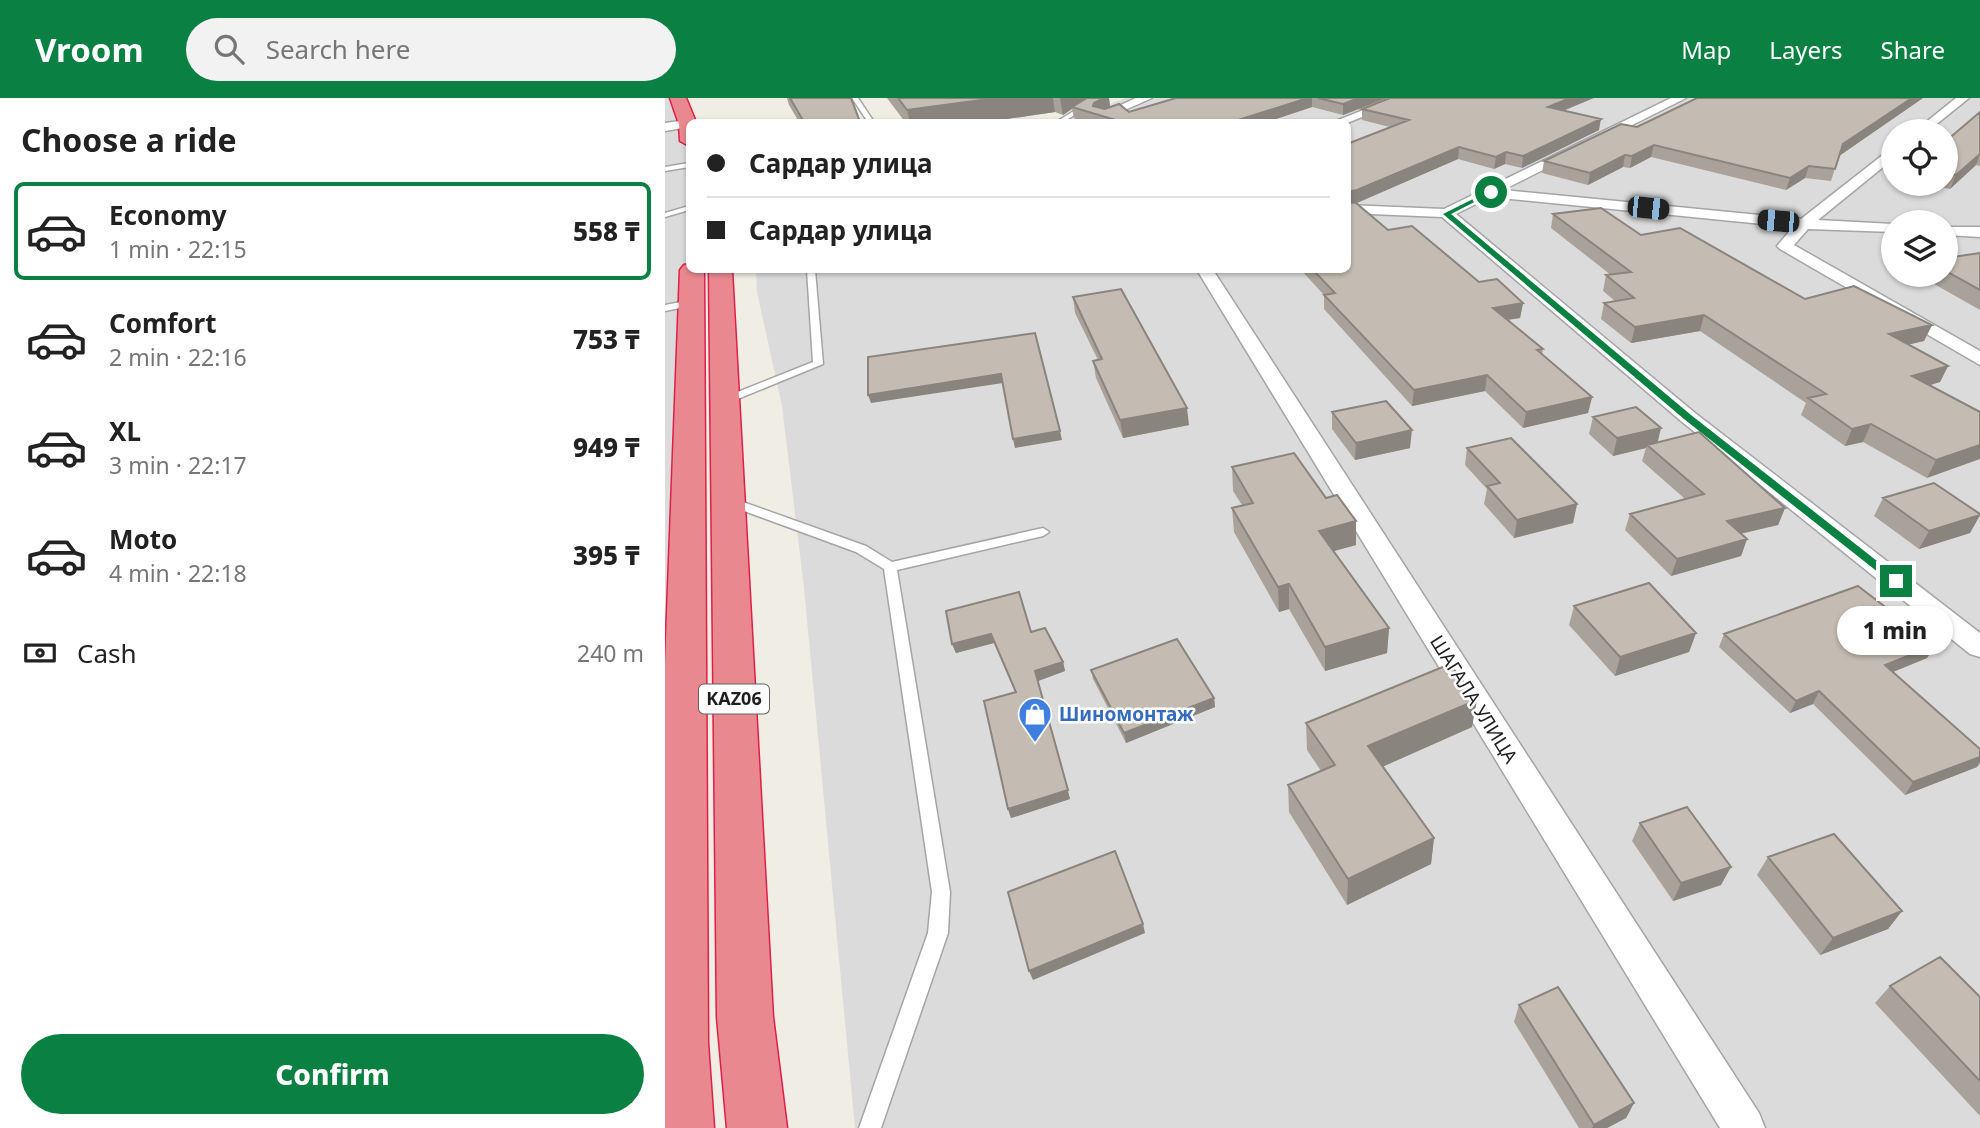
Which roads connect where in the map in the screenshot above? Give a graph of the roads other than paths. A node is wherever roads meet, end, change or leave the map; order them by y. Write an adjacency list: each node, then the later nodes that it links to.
1 (678, 98): 13 (highway)
2 (855, 98): 9 (lane)
3 (1099, 98): 10 (lane)
4 (1146, 98): 8 (street)
5 (1404, 98): 11 (street)
6 (1680, 98): 19 (street)
7 (1963, 98): 12 (street)
8 (1103, 116)
9 (869, 119)
10 (1064, 119)
11 (1347, 119)
12 (1936, 119)
13 (686, 123)
14 (665, 127): 15 (street)
15 (686, 131)
16 (1881, 163): 24 (street)
17 (686, 166): 18 (lane)
18 (665, 169)
19 (1491, 192): 22 (street); 24 (street)
20 (686, 209): 23 (lane)
21 (1351, 209): 22 (street)
22 (1446, 214): 37 (street)
23 (665, 215)
24 (1804, 224): 25 (street); 32 (street)
25 (1881, 227)
26 (1958, 231): 27 (street)
27 (1980, 232)
28 (720, 273): 33 (highway, KАZ06)
29 (811, 273): 33 (lane)
30 (1207, 273): 42 (street, ШАГАЛА УЛИЦА)
31 (683, 294): 38 (highway, KАZ06)
32 (1980, 359)
33 (725, 401): 34 (highway, KАZ06)
34 (728, 501): 36 (lane); 40 (highway, KАZ06)
35 (1043, 532): 36 (lane)
36 (890, 567): 41 (lane)
37 (1980, 647)
38 (673, 1069): 39 (highway, KАZ06)
39 (684, 1128)
40 (757, 1128)
41 (870, 1128)
42 (1744, 1128)

